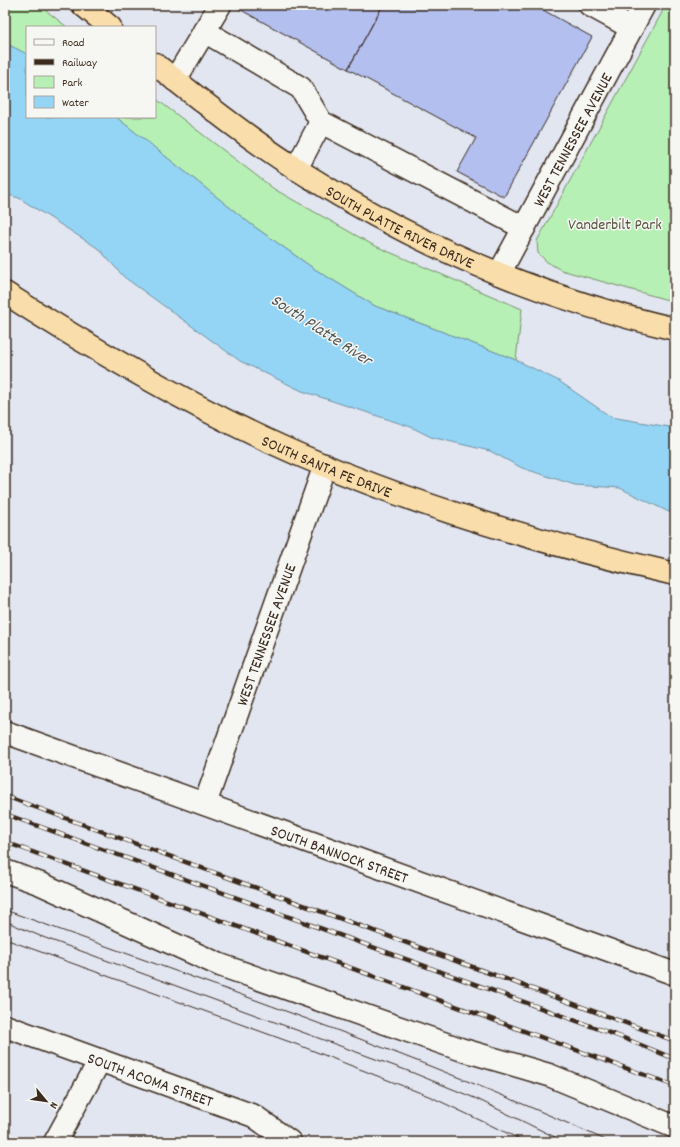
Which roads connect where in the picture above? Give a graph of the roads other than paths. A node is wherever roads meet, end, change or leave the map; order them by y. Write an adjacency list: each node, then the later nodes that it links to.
1 (83, 5): 5 (highway)
2 (220, 5): 7 (street)
3 (590, 5): 6 (street)
4 (644, 5): 6 (street, WEST TENNESSEE AVENUE)
5 (109, 26)
6 (632, 28): 12 (street, WEST TENNESSEE AVENUE)
7 (204, 31): 9 (street); 10 (street)
8 (156, 65): 9 (highway, SOUTH PLATTE RIVER DRIVE)
9 (175, 80): 11 (highway, SOUTH PLATTE RIVER DRIVE)
10 (321, 122): 11 (street); 12 (street)
11 (296, 168): 13 (highway, SOUTH PLATTE RIVER DRIVE)
12 (524, 228): 13 (street, WEST TENNESSEE AVENUE)
13 (499, 274): 15 (highway, SOUTH PLATTE RIVER DRIVE)
14 (5, 293): 16 (highway, SOUTH SANTA FE DRIVE)
15 (675, 329)
16 (325, 465): 17 (highway, SOUTH SANTA FE DRIVE); 19 (street, WEST TENNESSEE AVENUE)
17 (675, 574)
18 (5, 732): 19 (street, SOUTH BANNOCK STREET)
19 (205, 804): 21 (street, SOUTH BANNOCK STREET)
20 (5, 871): 24 (street)
21 (675, 974)
22 (5, 1026): 23 (street, SOUTH ACOMA STREET)
23 (100, 1060): 25 (street); 26 (street, SOUTH ACOMA STREET)
24 (675, 1127)
25 (55, 1142)
26 (290, 1142)

